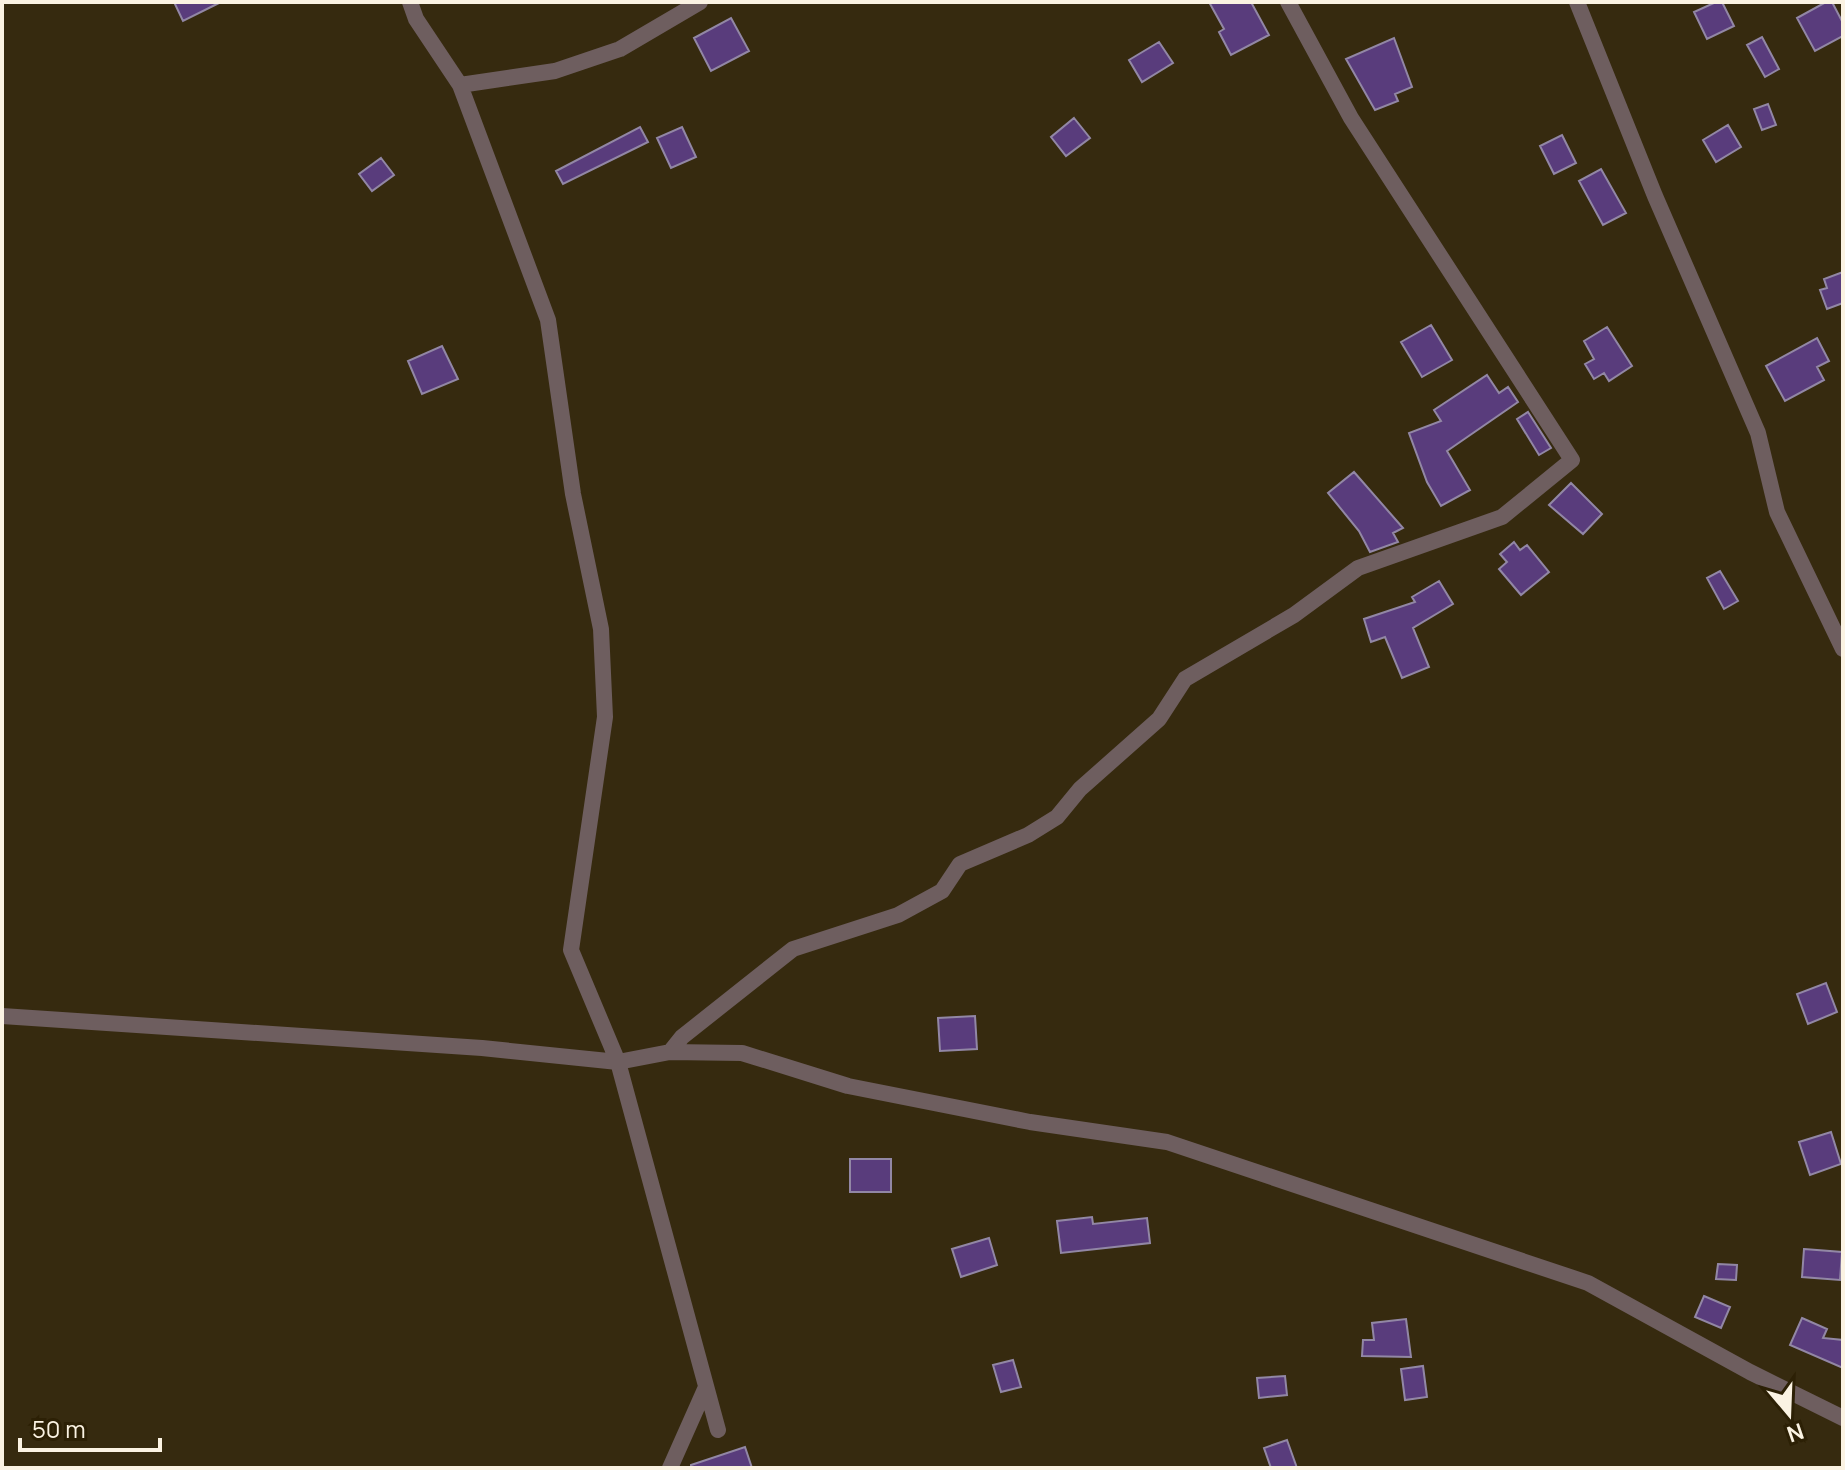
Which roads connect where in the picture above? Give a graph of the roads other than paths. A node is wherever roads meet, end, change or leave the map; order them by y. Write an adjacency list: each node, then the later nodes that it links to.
1 (410, 2): 5 (street)
2 (700, 2): 5 (street)
3 (1288, 2): 8 (street)
4 (1577, 2): 6 (street)
5 (460, 85): 9 (street)
6 (1843, 649)
7 (2, 1016): 9 (street)
8 (670, 1052): 9 (street); 11 (street)
9 (618, 1062): 10 (street)
10 (706, 1387): 12 (street); 13 (street)
11 (1843, 1418)
12 (718, 1430)
13 (670, 1468)

